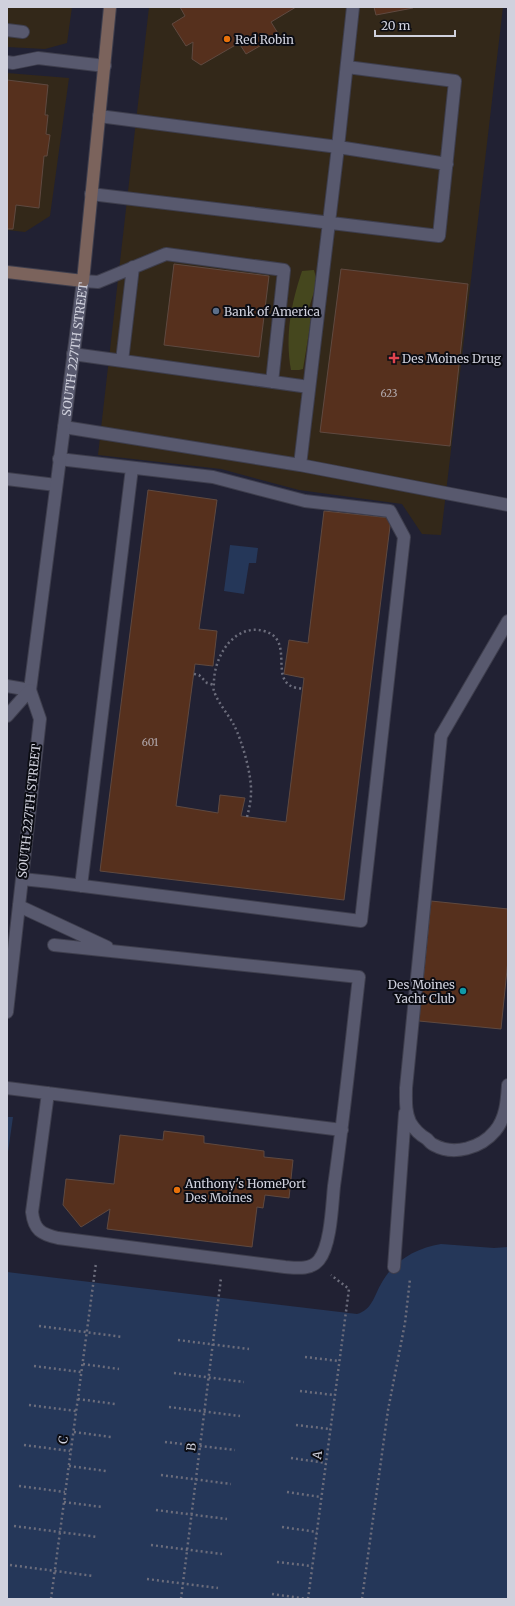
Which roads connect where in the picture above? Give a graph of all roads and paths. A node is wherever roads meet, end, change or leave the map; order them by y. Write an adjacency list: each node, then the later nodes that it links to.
1 (110, 7): 6 (main road, SOUTH 227TH STREET)
2 (353, 7): 7 (street)
3 (7, 30): 4 (street)
4 (23, 32)
5 (7, 62): 6 (street)
6 (105, 66): 8 (main road, SOUTH 227TH STREET)
7 (347, 67): 9 (street); 10 (street)
8 (99, 116): 9 (street); 11 (main road, SOUTH 227TH STREET)
9 (338, 147): 10 (street); 12 (street)
10 (447, 164): 12 (street)
11 (92, 194): 12 (street); 15 (main road, SOUTH 227TH STREET)
12 (329, 222): 19 (street)
13 (134, 267): 15 (street); 17 (street); 18 (street)
14 (7, 272): 15 (main road)
15 (83, 281): 16 (street, SOUTH 227TH STREET)
16 (73, 354): 17 (street); 20 (street, SOUTH 227TH STREET)
17 (122, 361): 18 (street)
18 (272, 382): 19 (street)
19 (309, 387): 22 (street)
20 (64, 428): 21 (street, SOUTH 227TH STREET); 22 (street)
21 (59, 459): 23 (street); 25 (street, SOUTH 227TH STREET)
22 (300, 465): 26 (street)
23 (132, 468): 36 (street); 36 (street)
24 (7, 479): 25 (street)
25 (56, 485): 32 (street, SOUTH 227TH STREET)
26 (508, 505)
27 (508, 621): 45 (street)
28 (194, 674): 29 (path)
29 (214, 684): 31 (path); 34 (path)
30 (7, 686): 32 (street)
31 (303, 689)
32 (30, 690): 33 (street); 35 (street, SOUTH 227TH STREET)
33 (7, 716)
34 (247, 817)
35 (22, 879): 36 (street); 37 (street, SOUTH 227TH STREET)
36 (81, 886)
37 (19, 906): 38 (street, SOUTH 227TH STREET); 40 (street)
38 (11, 934): 41 (street, SOUTH 227TH STREET)
39 (54, 945): 40 (street)
40 (117, 951): 46 (street)
41 (7, 1012)
42 (508, 1085): 45 (street)
43 (7, 1088): 44 (street)
44 (48, 1093): 46 (street); 47 (street)
45 (406, 1106): 48 (street)
46 (342, 1130): 47 (street)
47 (315, 1264): 59 (path, A)
48 (394, 1267)
49 (411, 1276): 121 (path)
50 (93, 1283): 53 (path, C)
51 (219, 1297): 56 (path, B)
52 (39, 1326): 53 (path)
53 (87, 1332): 54 (path); 60 (path, C)
54 (123, 1337)
55 (178, 1340): 56 (path)
56 (213, 1345): 57 (path); 65 (path, B)
57 (249, 1349)
58 (305, 1356): 59 (path)
59 (339, 1361): 68 (path, A)
60 (82, 1364): 62 (path); 63 (path, C)
61 (34, 1366): 63 (path)
62 (119, 1369)
63 (81, 1372): 69 (path, C)
64 (174, 1373): 65 (path)
65 (209, 1378): 66 (path); 74 (path, B)
66 (244, 1382)
67 (300, 1391): 68 (path)
68 (334, 1395): 77 (path, A)
69 (78, 1399): 70 (path); 73 (path, C)
70 (115, 1404)
71 (29, 1405): 73 (path)
72 (169, 1407): 74 (path)
73 (76, 1411): 78 (path, C)
74 (204, 1412): 75 (path); 82 (path, B)
75 (240, 1416)
76 (296, 1425): 77 (path)
77 (330, 1429): 86 (path, A)
78 (74, 1432): 79 (path); 84 (path, C)
79 (111, 1437)
80 (165, 1442): 82 (path)
81 (24, 1445): 84 (path)
82 (200, 1446): 83 (path); 90 (path, B)
83 (235, 1450)
84 (70, 1451): 87 (path, C)
85 (291, 1458): 86 (path)
86 (326, 1463): 95 (path, A)
87 (69, 1466): 88 (path); 93 (path, C)
88 (106, 1471)
89 (161, 1475): 90 (path)
90 (196, 1480): 91 (path); 99 (path, B)
91 (231, 1484)
92 (19, 1486): 93 (path)
93 (65, 1492): 96 (path, C)
94 (287, 1492): 95 (path)
95 (322, 1496): 104 (path, A)
96 (64, 1502): 97 (path); 103 (path, C)
97 (102, 1507)
98 (156, 1510): 99 (path)
99 (192, 1515): 100 (path); 107 (path, B)
100 (227, 1519)
101 (14, 1526): 103 (path)
102 (282, 1527): 104 (path)
103 (60, 1532): 105 (path); 112 (path, C)
104 (317, 1532): 111 (path, A)
105 (98, 1537)
106 (151, 1545): 107 (path)
107 (187, 1550): 108 (path); 115 (path, B)
108 (222, 1554)
109 (277, 1562): 111 (path)
110 (10, 1565): 112 (path)
111 (312, 1566): 120 (path, A)
112 (55, 1571): 113 (path); 118 (path, C)
113 (93, 1576)
114 (147, 1579): 115 (path)
115 (183, 1584): 116 (path); 119 (path, B)
116 (218, 1588)
117 (272, 1594): 120 (path)
118 (51, 1599)
119 (181, 1599)
120 (308, 1599)
121 (362, 1599)

